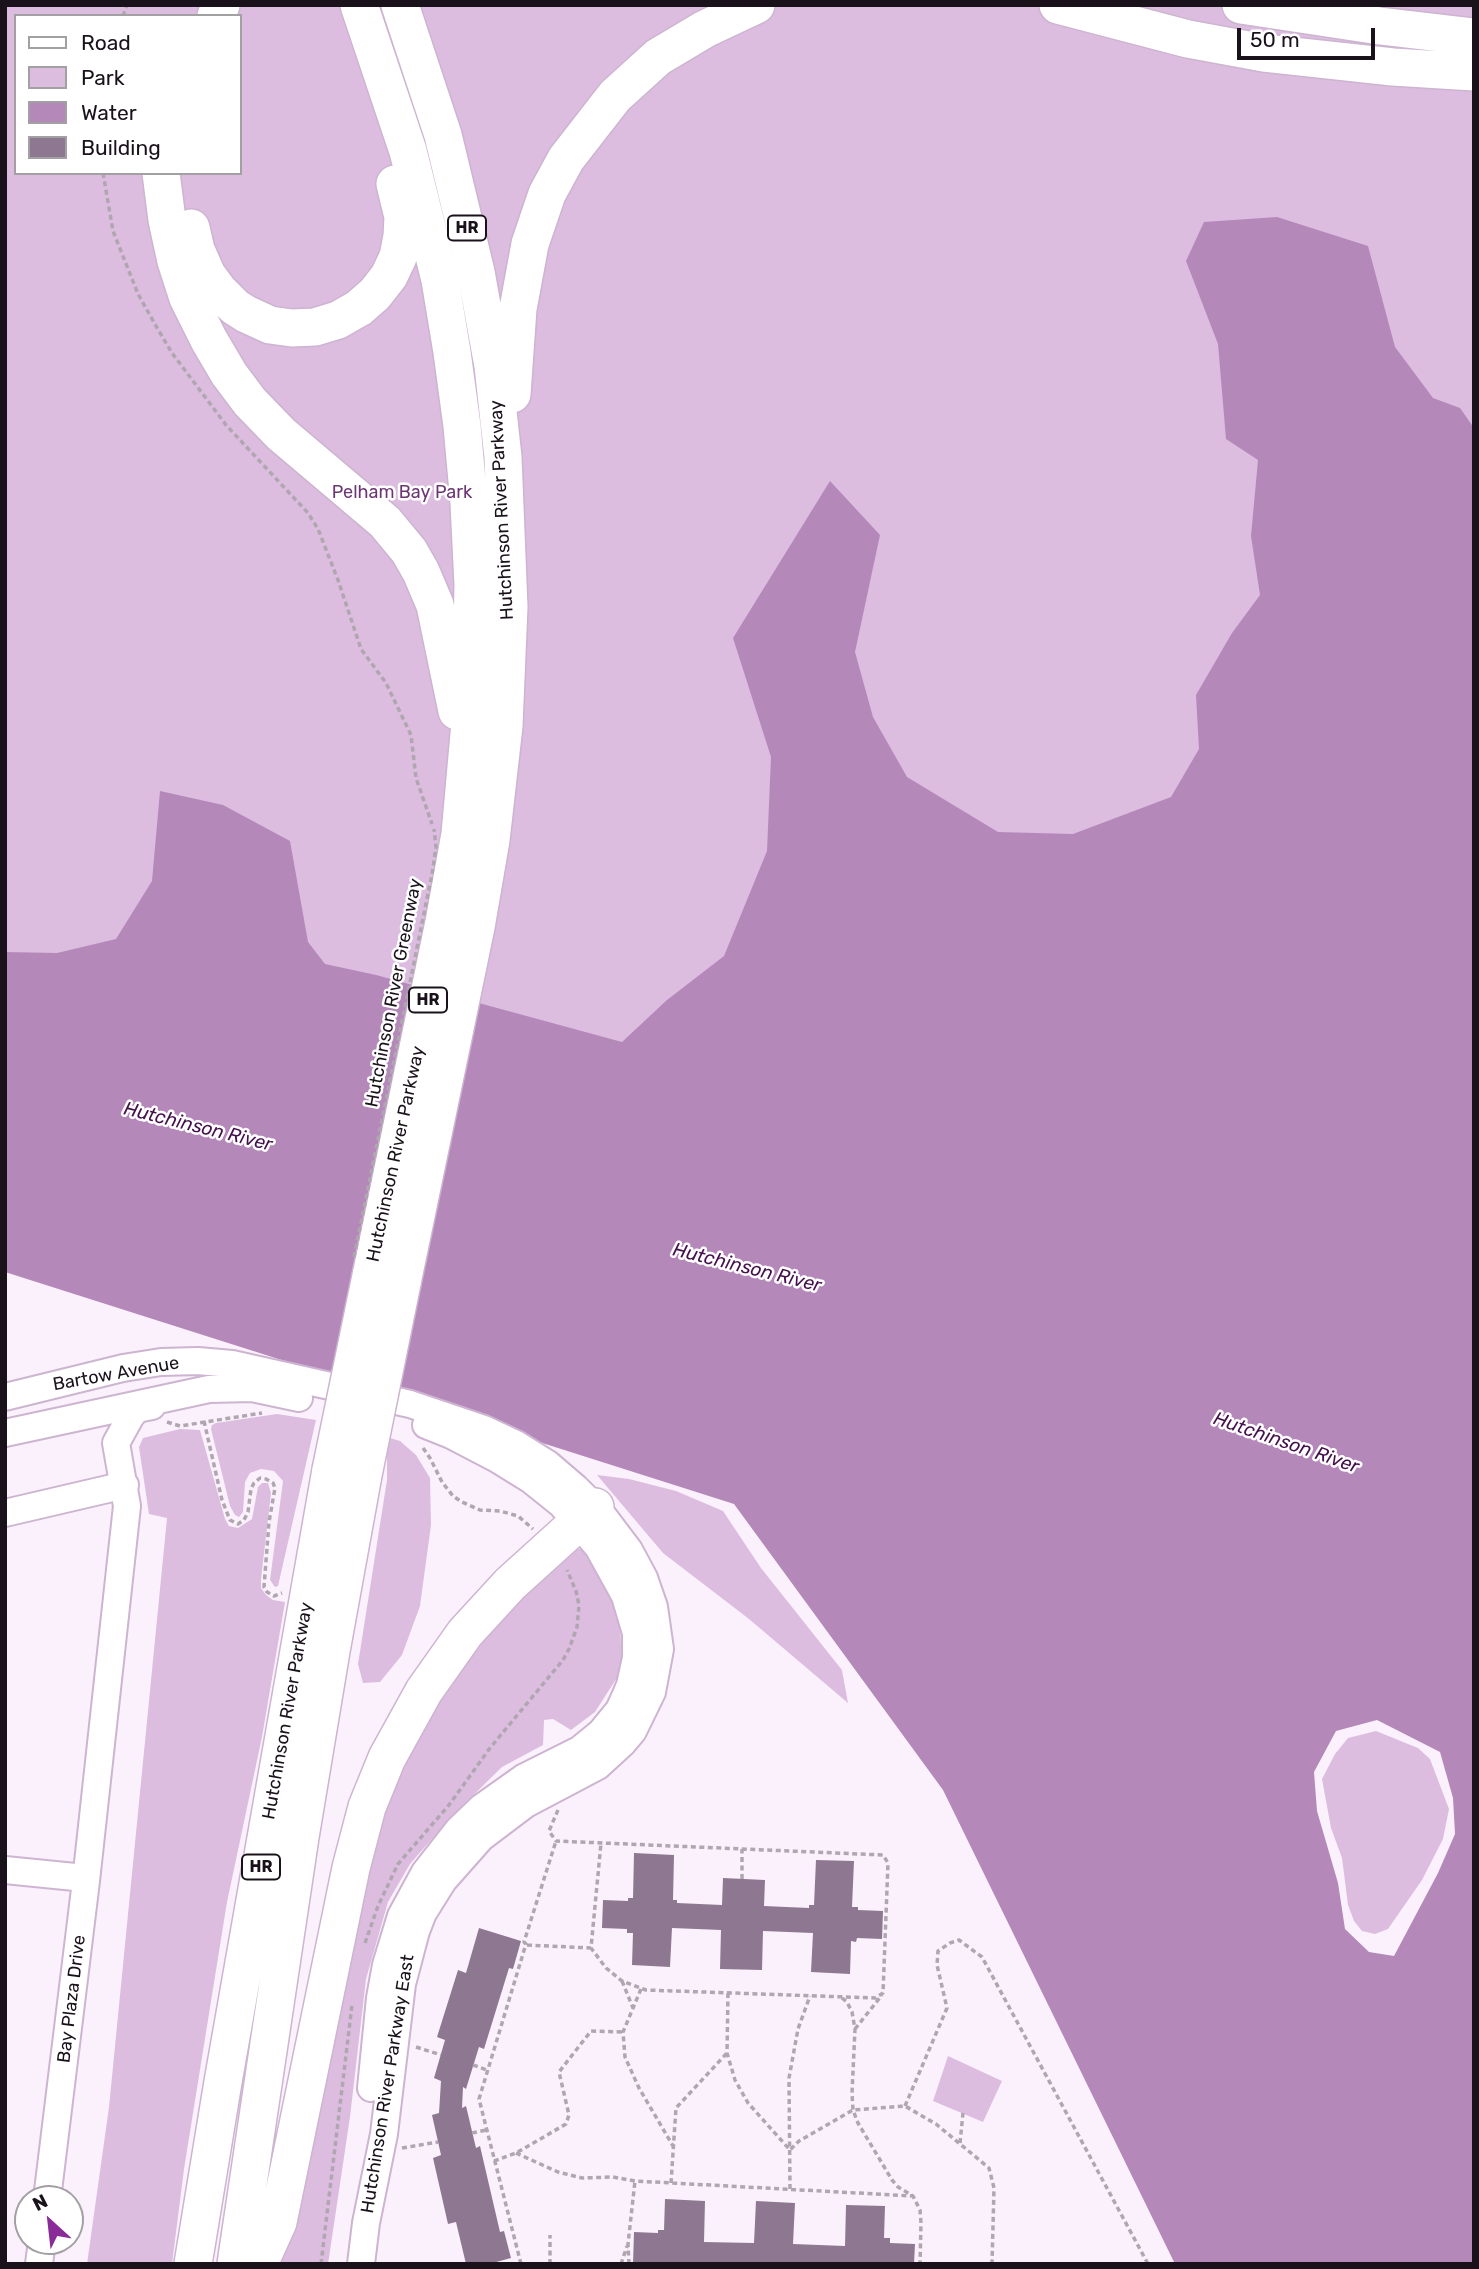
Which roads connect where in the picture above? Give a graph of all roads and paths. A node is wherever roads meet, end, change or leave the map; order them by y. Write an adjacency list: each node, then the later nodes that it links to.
1 (359, 5): 7 (highway, Hutchinson River Parkway / HR)
2 (400, 5): 12 (highway, Hutchinson River Parkway / HR)
3 (756, 5): 12 (highway)
4 (1058, 5): 8 (highway)
5 (1241, 5): 6 (highway)
6 (1474, 37)
7 (378, 59): 11 (highway); 13 (highway, Hutchinson River Parkway / HR)
8 (1474, 72)
9 (103, 175): 14 (path, Hutchinson River Greenway)
10 (161, 175): 13 (highway)
11 (184, 175)
12 (503, 457): 14 (highway, Hutchinson River Parkway / HR)
13 (467, 766): 14 (highway, Hutchinson River Parkway / HR)
14 (461, 834): 15 (path, Hutchinson River Greenway, bridge); 26 (highway, Hutchinson River Parkway / HR, bridge)
15 (353, 1262)
16 (252, 1388): 18 (street, Bartow Avenue); 22 (street, Bartow Avenue); 24 (street)
17 (5, 1397): 18 (street, Bartow Avenue)
18 (348, 1399): 29 (street, Hutchinson River Parkway East)
19 (263, 1413): 20 (path)
20 (204, 1422): 21 (path); 31 (path)
21 (169, 1423)
22 (5, 1433)
23 (5, 1439): 24 (street)
24 (116, 1443): 27 (street, Bay Plaza Drive)
25 (417, 1443): 30 (path)
26 (347, 1472): 76 (highway, Hutchinson River Parkway / HR); 77 (highway, Hutchinson River Parkway / HR)
27 (125, 1485): 28 (street); 41 (street, Bay Plaza Drive)
28 (5, 1513)
29 (586, 1515): 30 (highway); 65 (street, Hutchinson River Parkway East); 73 (street, Hutchinson River Parkway East)
30 (550, 1547): 32 (path); 78 (highway)
31 (285, 1591)
32 (426, 1829)
33 (601, 1843): 34 (path); 42 (path); 43 (path)
34 (654, 1845): 35 (path); 37 (path)
35 (742, 1849): 36 (path); 40 (path)
36 (835, 1853): 38 (path); 47 (path)
37 (654, 1854)
38 (835, 1861)
39 (5, 1870): 41 (street)
40 (742, 1879)
41 (86, 1881): 70 (street, Bay Plaza Drive)
42 (526, 1944): 43 (path); 55 (path)
43 (591, 1948): 44 (path)
44 (622, 1981): 45 (path); 50 (path)
45 (641, 1988): 46 (path); 50 (path)
46 (728, 1993): 48 (path); 53 (path)
47 (883, 1993): 49 (path); 51 (path)
48 (810, 1996): 49 (path); 64 (path)
49 (841, 1997): 51 (path)
50 (633, 2008): 52 (path)
51 (855, 2029): 57 (path)
52 (623, 2032): 63 (path); 66 (path)
53 (727, 2053): 63 (path); 64 (path)
54 (473, 2065): 55 (path)
55 (488, 2070): 59 (path)
56 (905, 2106): 57 (path); 62 (path); 86 (path)
57 (853, 2110): 64 (path); 72 (path)
58 (963, 2113): 62 (path)
59 (486, 2130): 60 (path); 67 (path)
60 (472, 2133)
61 (438, 2142): 65 (path)
62 (960, 2144): 85 (path)
63 (673, 2146): 69 (path)
64 (790, 2150): 71 (path)
65 (380, 2152): 73 (street, Hutchinson River Parkway East)
66 (516, 2153): 67 (path); 68 (path)
67 (494, 2161): 80 (path)
68 (635, 2181): 69 (path); 75 (path)
69 (671, 2183): 71 (path)
70 (49, 2185)
71 (790, 2189): 72 (path)
72 (912, 2196): 84 (path)
73 (366, 2223): 79 (street, Hutchinson River Parkway East)
74 (550, 2235): 81 (path)
75 (628, 2244): 82 (path); 83 (path)
76 (193, 2264)
77 (236, 2264)
78 (259, 2264)
79 (361, 2264)
80 (521, 2264)
81 (550, 2264)
82 (621, 2264)
83 (629, 2264)
84 (920, 2264)
85 (992, 2264)
86 (1148, 2264)

